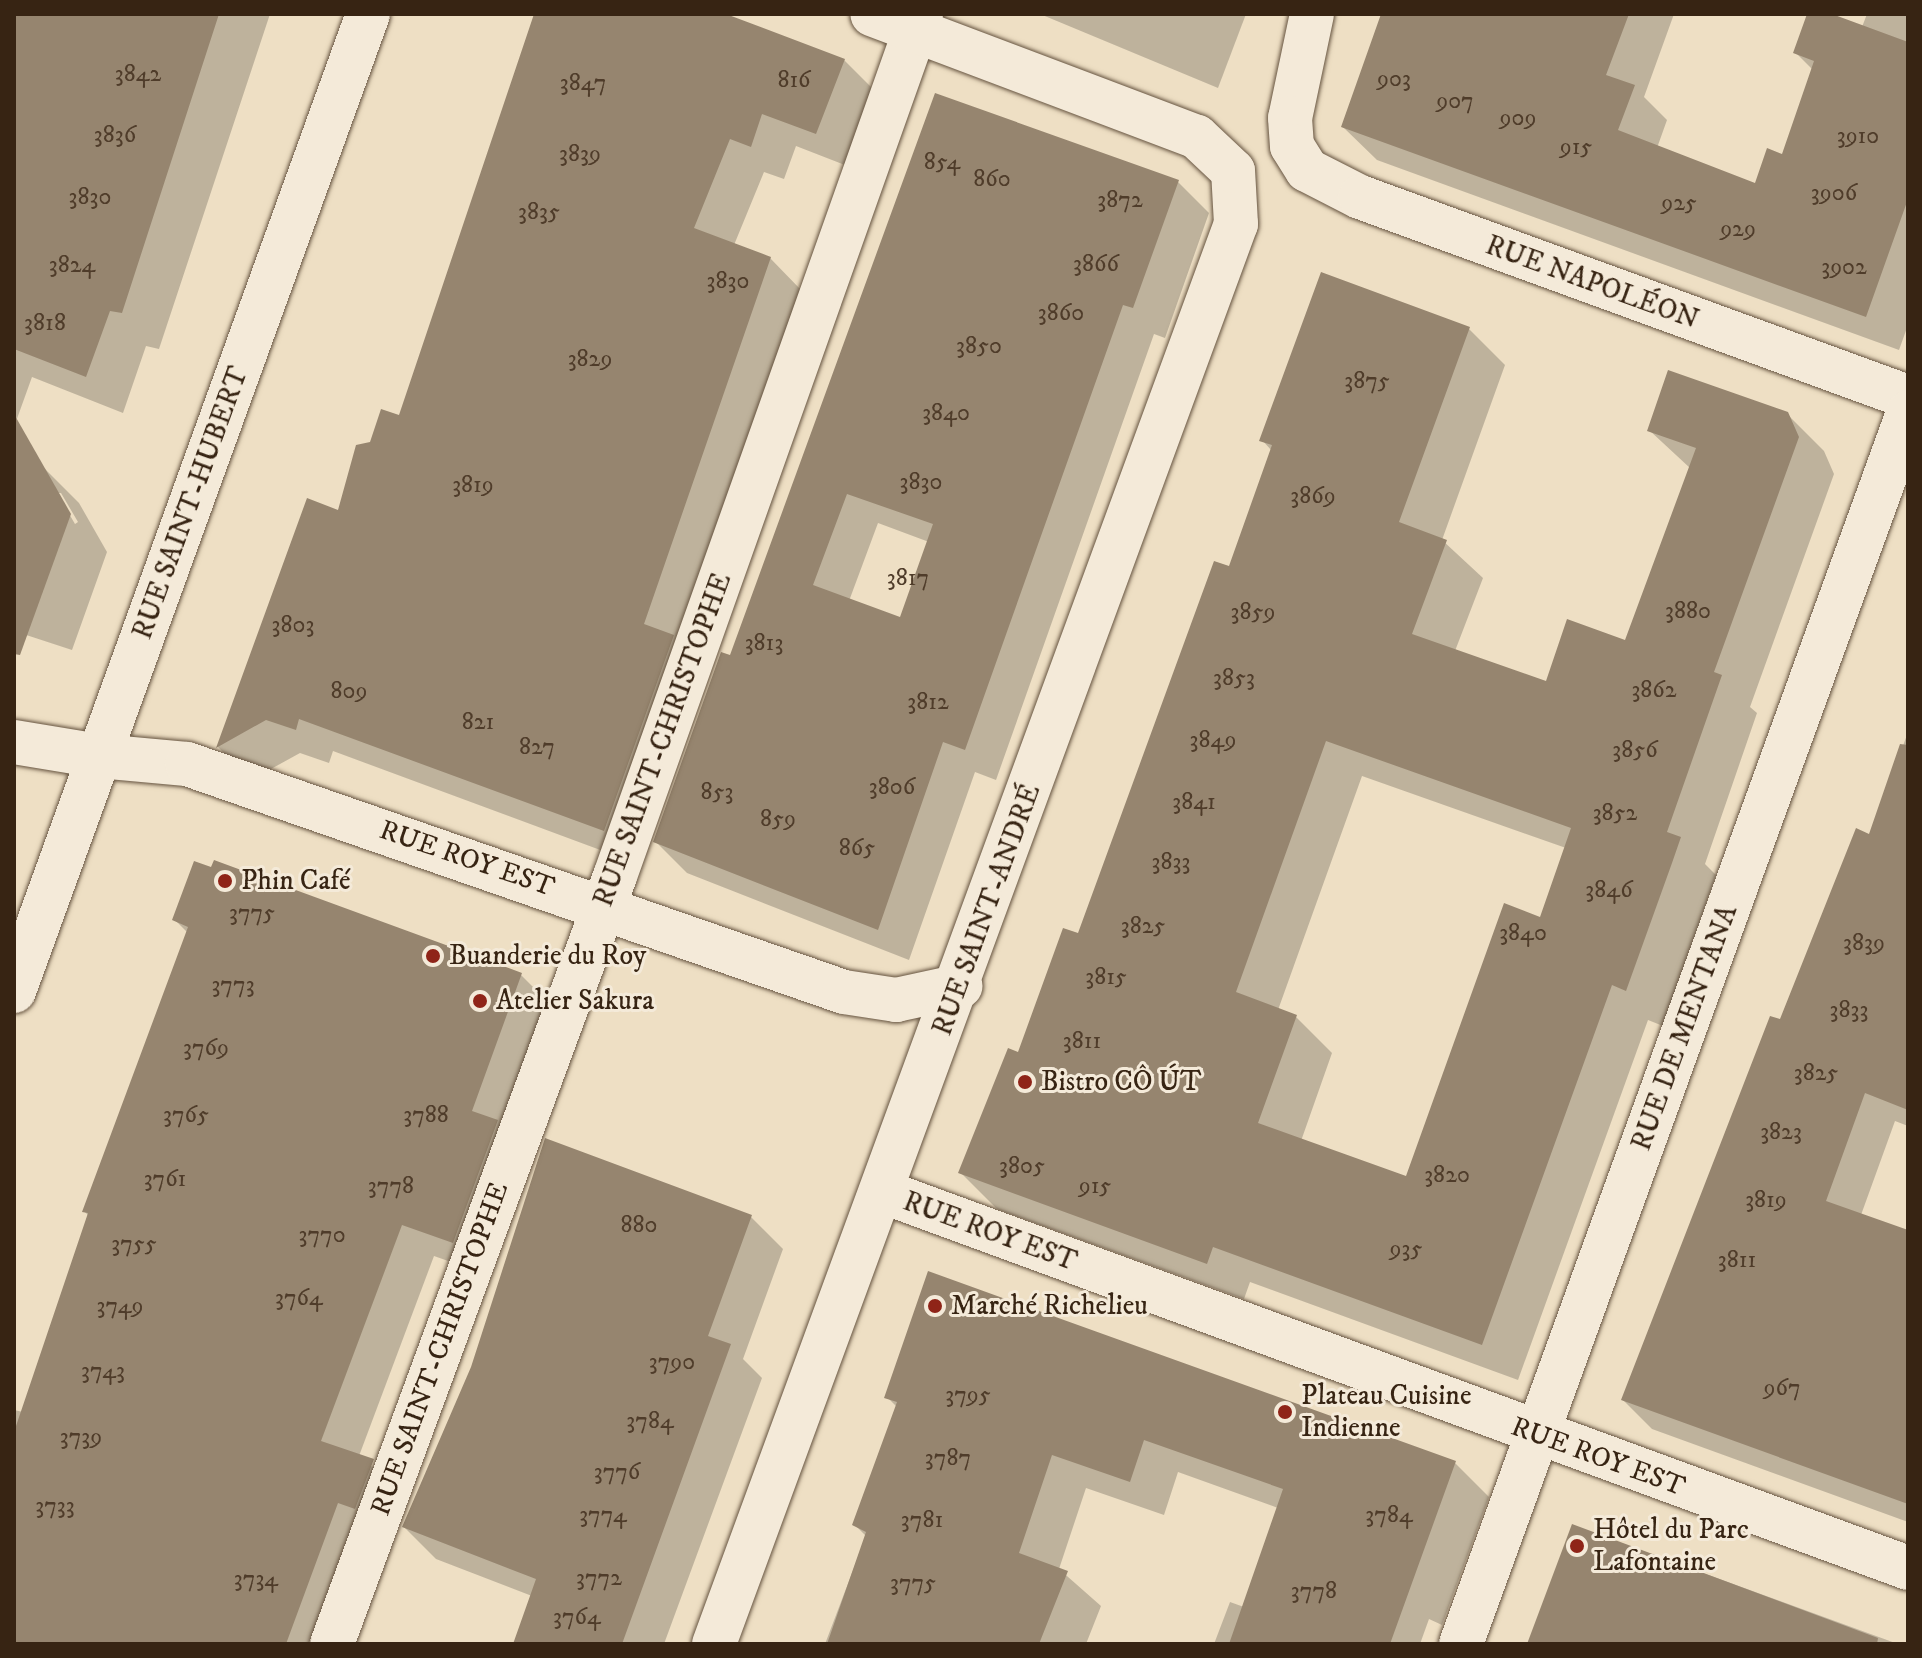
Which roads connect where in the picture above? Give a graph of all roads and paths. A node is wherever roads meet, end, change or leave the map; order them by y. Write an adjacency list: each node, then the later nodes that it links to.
1 (368, 14): 8 (street, RUE SAINT-HUBERT)
2 (872, 14): 4 (street)
3 (1312, 14): 5 (street, RUE NAPOLÉON)
4 (918, 22): 9 (street, RUE SAINT-CHRISTOPHE); 10 (street, RUE SAINT-ANDRÉ)
5 (1908, 397)
6 (1908, 413): 13 (street, RUE DE MENTANA)
7 (14, 742): 8 (street, RUE ROY EST)
8 (99, 756): 9 (street, RUE ROY EST); 11 (street, RUE SAINT-HUBERT)
9 (605, 906): 10 (street, RUE ROY EST); 15 (street, RUE SAINT-CHRISTOPHE)
10 (961, 986): 12 (street, RUE SAINT-ANDRÉ)
11 (14, 991)
12 (884, 1192): 13 (street, RUE ROY EST); 16 (street, RUE SAINT-ANDRÉ)
13 (1537, 1436): 14 (street, RUE ROY EST); 17 (street, RUE DE MENTANA)
14 (1908, 1568)
15 (332, 1644)
16 (714, 1644)
17 (1461, 1644)

